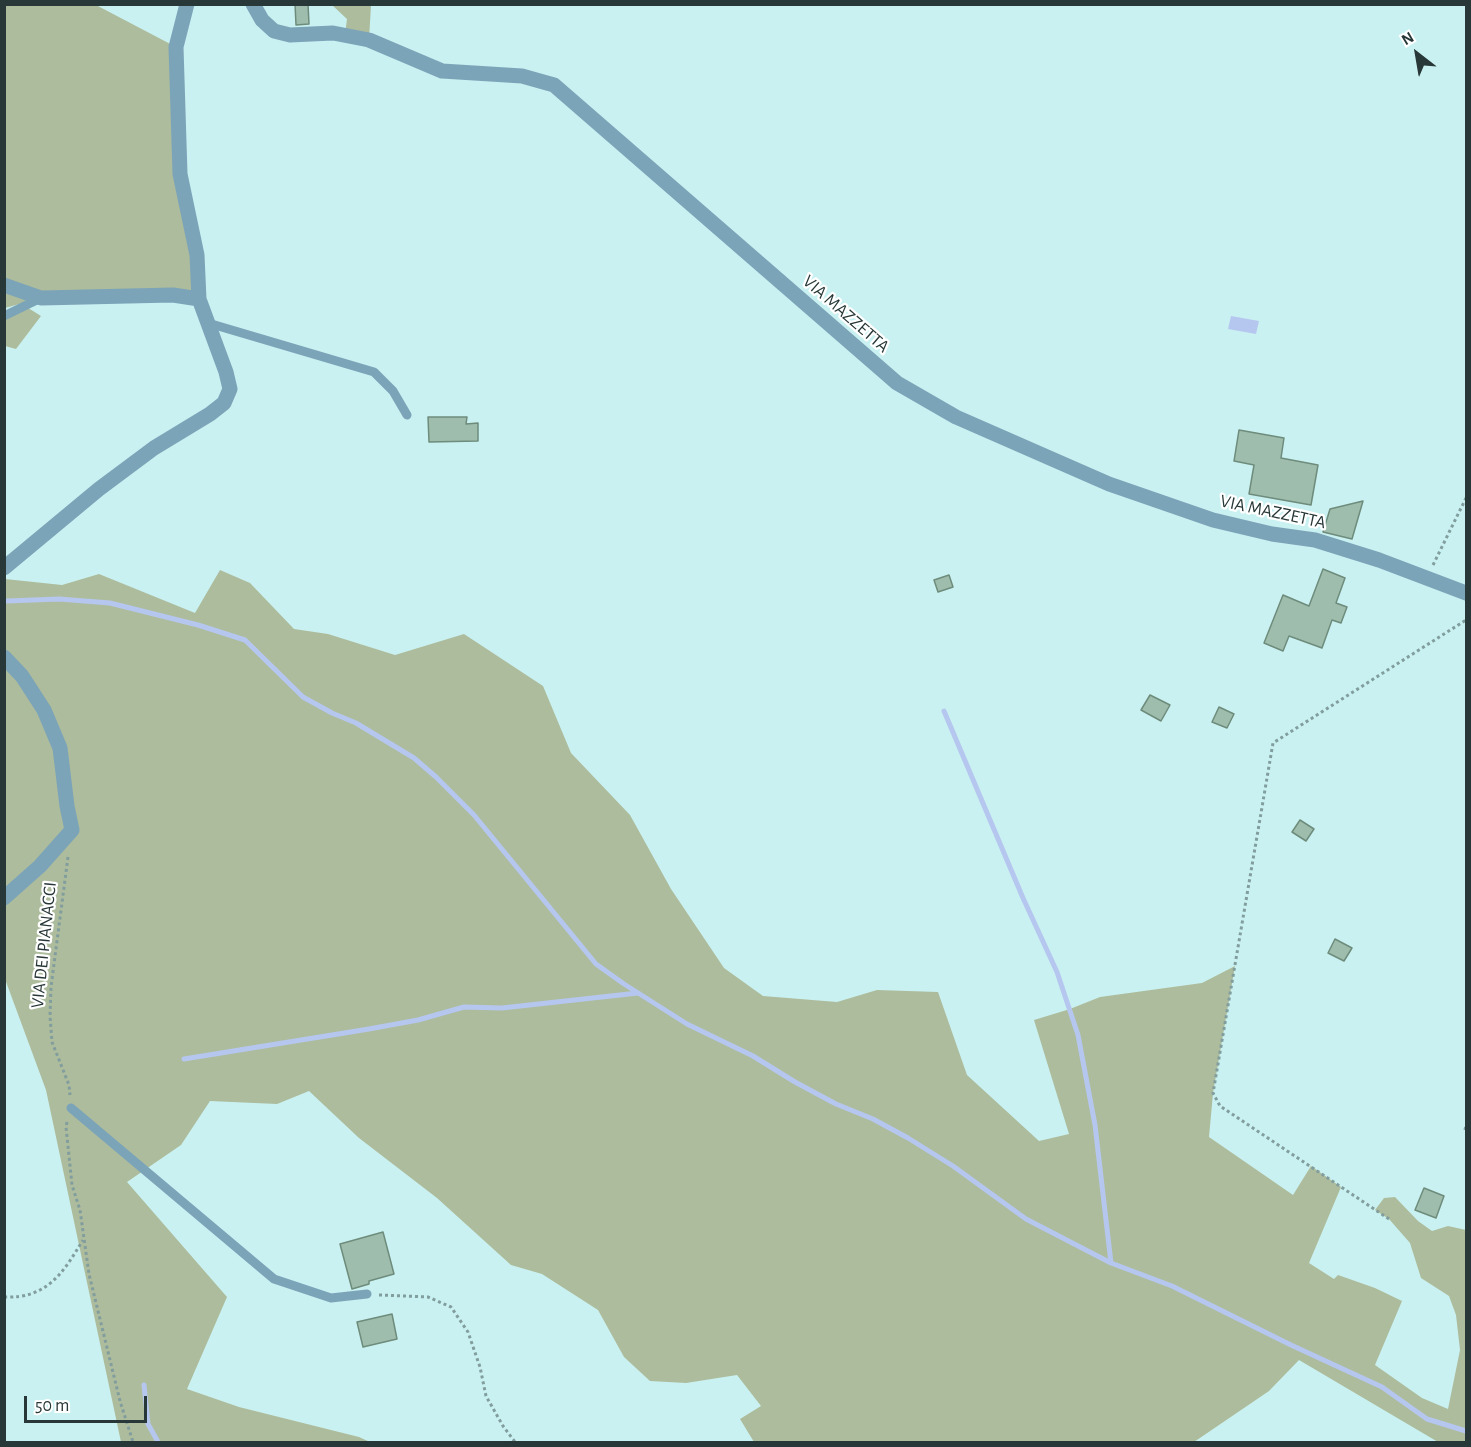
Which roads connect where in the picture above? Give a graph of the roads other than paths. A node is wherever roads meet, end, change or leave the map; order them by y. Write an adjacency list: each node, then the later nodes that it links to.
1 (187, 4): 5 (street)
2 (253, 4): 10 (street, VIA MAZZETTA)
3 (4, 285): 4 (street)
4 (40, 298): 5 (street); 6 (lane)
5 (199, 299): 7 (street)
6 (4, 316)
7 (208, 323): 8 (lane); 9 (street)
8 (407, 415)
9 (4, 568)
10 (1467, 593)
11 (4, 657): 12 (street)
12 (4, 898)
13 (71, 1108): 14 (lane)
14 (368, 1294)

